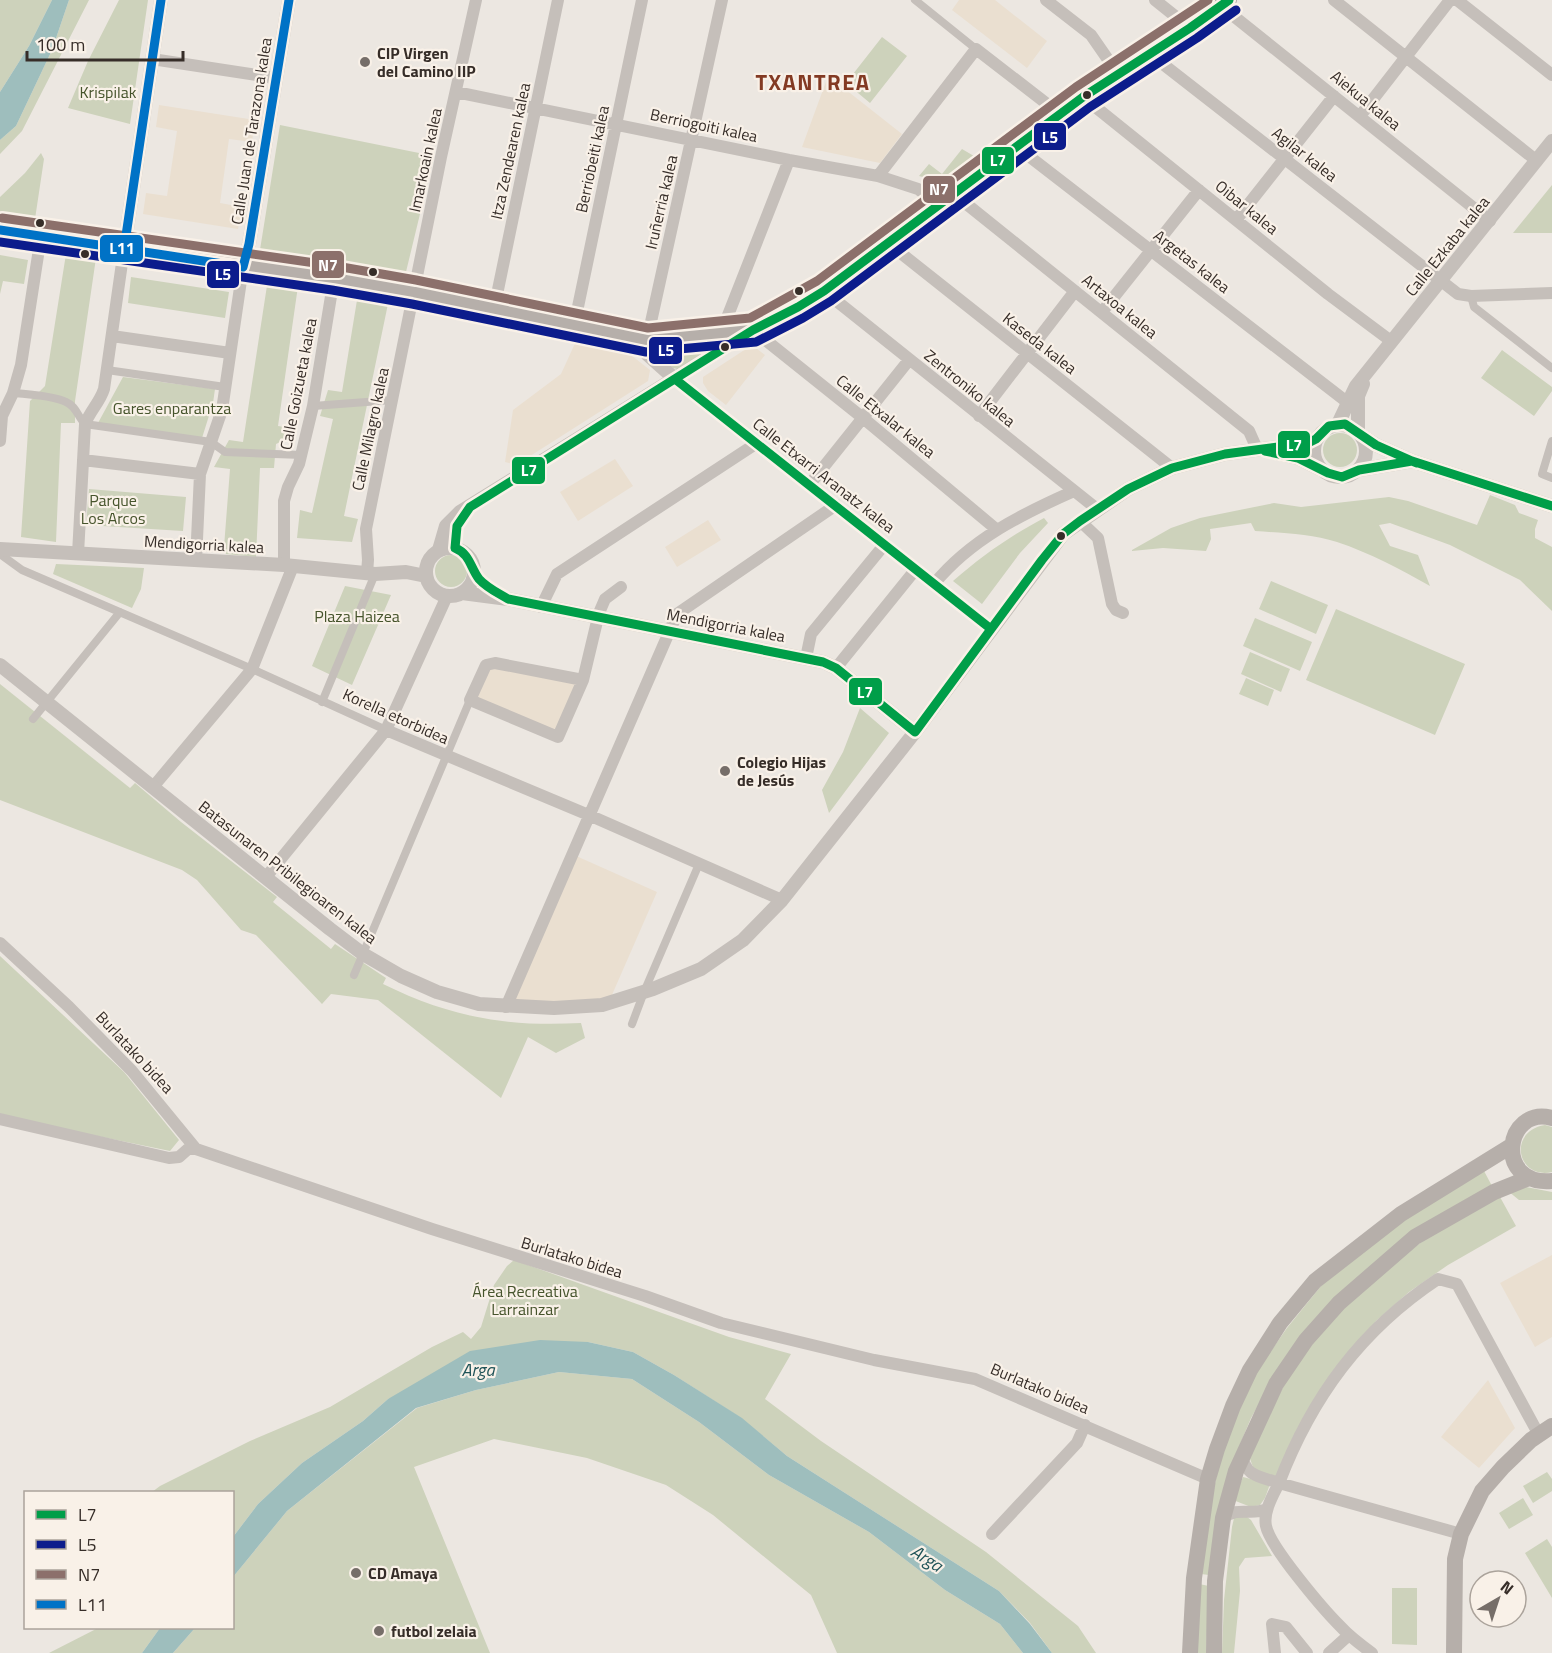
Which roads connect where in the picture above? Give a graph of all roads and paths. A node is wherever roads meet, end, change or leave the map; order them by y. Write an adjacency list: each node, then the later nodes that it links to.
1 (161, 0): 18 (street)
2 (289, 0): 21 (street, Calle Juan de Tarazona kalea)
3 (476, 0): 22 (street, Imarkoain kalea)
4 (558, 0): 25 (street, Itza Zendearen kalea)
5 (642, 0): 28 (street, Berriobeiti kalea)
6 (722, 0): 29 (street, Iruñerria kalea)
7 (915, 0): 15 (street)
8 (1046, 0): 19 (street)
9 (1155, 0): 14 (street)
10 (1335, 0): 17 (street)
11 (1450, 0): 17 (street)
12 (1457, 0): 20 (street)
13 (1225, 3): 14 (main road); 23 (street, Aiekua kalea)
14 (1190, 28): 16 (main road)
15 (976, 49): 26 (street); 35 (street)
16 (1150, 54): 19 (main road); 32 (street, Agilar kalea)
17 (1407, 57): 27 (street); 34 (street)
18 (152, 59): 21 (street); 44 (street)
19 (1118, 74): 24 (main road)
20 (1552, 75)
21 (276, 78): 46 (street, Calle Juan de Tarazona kalea)
22 (456, 92): 25 (street, Berriogoiti kalea); 51 (street, Imarkoain kalea)
23 (1334, 96): 27 (street, Aiekua kalea); 32 (street)
24 (1083, 97): 26 (main road); 36 (street, Oibar kalea)
25 (536, 108): 28 (street, Berriogoiti kalea); 54 (street, Itza Zendearen kalea)
26 (1060, 114): 31 (main road)
27 (1360, 116): 40 (street, Aiekua kalea)
28 (616, 124): 29 (street, Berriogoiti kalea); 56 (street, Berriobeiti kalea)
29 (692, 140): 33 (street, Berriogoiti kalea); 60 (street, Iruñerria kalea)
30 (1552, 141): 34 (street, Calle Ezkaba kalea)
31 (1017, 147): 37 (main road); 45 (street, Argetas kalea)
32 (1284, 158): 39 (street); 48 (street, Agilar kalea)
33 (789, 160): 35 (street, Berriogoiti kalea); 58 (street)
34 (1537, 161): 40 (street, Calle Ezkaba kalea)
35 (878, 176): 38 (street, Berriogoiti kalea)
36 (1199, 190): 39 (street, Oibar kalea); 45 (street)
37 (954, 194): 38 (main road); 50 (street, Artaxoa kalea)
38 (939, 205): 43 (main road)
39 (1236, 220): 61 (street, Oibar kalea)
40 (1490, 221): 48 (street, Calle Ezkaba kalea)
41 (0, 230): 42 (main road)
42 (41, 236): 44 (main road); 70 (street)
43 (888, 243): 49 (main road); 63 (street, Kaseda kalea)
44 (124, 249): 46 (main road); 59 (street)
45 (1151, 250): 55 (street); 72 (street, Argetas kalea)
46 (243, 267): 47 (main road); 62 (street)
47 (334, 278): 51 (main road); 73 (street, Calle Goizueta kalea)
48 (1440, 280): 53 (street, Agilar kalea); 61 (street, Calle Ezkaba kalea)
49 (824, 291): 57 (main road); 64 (street, Zentroniko kalea)
50 (1075, 291): 55 (street, Artaxoa kalea); 63 (street)
51 (414, 292): 54 (main road); 71 (street, Calle Milagro kalea)
52 (1552, 293): 53 (street)
53 (1471, 296): 65 (street)
54 (494, 309): 56 (main road)
55 (1102, 312): 85 (street, Artaxoa kalea)
56 (574, 326): 60 (main road)
57 (753, 330): 58 (main road); 68 (street); 76 (street, Calle Etxalar kalea)
58 (721, 333): 60 (main road)
59 (112, 336): 62 (street); 66 (street)
60 (647, 340): 68 (street, Calle Etxarri Aranatz kalea)
61 (1391, 342): 67 (street, Calle Ezkaba kalea)
62 (230, 353): 69 (street)
63 (1028, 354): 75 (street); 89 (street, Kaseda kalea)
64 (909, 360): 75 (street, Zentroniko kalea); 76 (street)
65 (1552, 368)
66 (107, 370): 69 (street); 77 (street)
67 (1368, 371): 72 (street, Calle Ezkaba kalea); 79 (street, Calle Ezkaba kalea)
68 (675, 379): 84 (street, Calle Etxarri Aranatz kalea); 98 (street)
69 (225, 387): 83 (street)
70 (13, 393): 74 (street); 77 (street)
71 (393, 400): 73 (street); 114 (street, Calle Milagro kalea)
72 (1347, 402): 78 (street, Calle Ezkaba kalea)
73 (313, 406): 86 (street, Calle Goizueta kalea)
74 (2, 408): 81 (street)
75 (979, 416): 95 (street, Zentroniko kalea)
76 (863, 418): 94 (street); 101 (street, Calle Etxalar kalea)
77 (85, 424): 83 (street); 87 (street)
78 (1338, 424): 79 (street); 80 (street)
79 (1360, 433): 88 (street); 90 (street)
80 (1316, 439): 85 (street); 92 (street)
81 (0, 441)
82 (1552, 441): 93 (street)
83 (211, 442): 86 (street); 91 (street)
84 (757, 442): 94 (street, Calle Etxarri Aranatz kalea); 121 (street)
85 (1257, 449): 89 (street); 92 (street)
86 (302, 455): 110 (street, Calle Goizueta kalea)
87 (83, 460): 91 (street); 107 (street)
88 (1412, 461): 90 (street); 97 (street)
89 (1172, 468): 99 (street)
90 (1359, 470): 92 (street)
91 (200, 474): 108 (street)
92 (1328, 474)
93 (1552, 478)
94 (810, 484): 96 (street, Calle Etxarri Aranatz kalea)
95 (1074, 491): 99 (street, Zentroniko kalea); 101 (street)
96 (836, 505): 102 (street, Calle Etxarri Aranatz kalea); 126 (street)
97 (1552, 506)
98 (470, 507): 103 (street); 105 (street)
99 (1097, 509): 100 (street)
100 (1080, 521): 123 (street); 125 (street)
101 (996, 529): 116 (street)
102 (885, 544): 111 (street, Calle Etxarri Aranatz kalea); 127 (street)
103 (455, 548): 105 (street); 112 (street)
104 (0, 549): 107 (street, Mendigorria kalea)
105 (439, 550): 109 (street)
106 (0, 554): 122 (street, Korella etorbidea)
107 (78, 554): 108 (street, Mendigorria kalea)
108 (196, 561): 110 (street, Mendigorria kalea)
109 (429, 561): 113 (street, Mendigorria kalea); 115 (street)
110 (288, 566): 114 (street, Mendigorria kalea); 130 (street)
111 (916, 569): 116 (street, Calle Etxarri Aranatz kalea); 129 (street)
112 (474, 571): 118 (street); 120 (street, Mendigorria kalea)
113 (406, 572): 114 (street, Mendigorria kalea); 115 (street, Mendigorria kalea)
114 (371, 574): 134 (street)
115 (426, 576): 119 (street)
116 (934, 584): 125 (street, Calle Etxarri Aranatz kalea)
117 (621, 587): 124 (street)
118 (462, 593): 119 (street); 120 (street, Mendigorria kalea)
119 (447, 596): 136 (street)
120 (508, 599): 121 (street, Mendigorria kalea)
121 (541, 607): 124 (street, Mendigorria kalea)
122 (120, 612): 130 (street, Korella etorbidea); 133 (street)
123 (1123, 613)
124 (598, 617): 126 (street, Mendigorria kalea); 131 (street)
125 (991, 629): 137 (street)
126 (669, 631): 127 (street, Mendigorria kalea); 140 (street)
127 (806, 658): 129 (street, Mendigorria kalea)
128 (0, 665): 133 (street, Batasunaren Pribilegioaren kalea)
129 (836, 668): 137 (street, Mendigorria kalea)
130 (252, 669): 134 (street, Korella etorbidea); 139 (street)
131 (583, 680): 132 (street); 132 (street)
132 (470, 700): 138 (street)
133 (47, 702): 135 (street); 139 (street, Batasunaren Pribilegioaren kalea)
134 (322, 702): 136 (street, Korella etorbidea)
135 (33, 718)
136 (386, 730): 138 (street, Korella etorbidea); 142 (street)
137 (915, 732): 143 (street, Batasunaren Pribilegioaren kalea)
138 (445, 756): 140 (street, Korella etorbidea); 145 (street)
139 (153, 787): 142 (street, Batasunaren Pribilegioaren kalea)
140 (591, 816): 141 (street, Korella etorbidea); 148 (street)
141 (699, 864): 143 (street, Korella etorbidea); 147 (street)
142 (266, 878): 145 (street, Batasunaren Pribilegioaren kalea)
143 (782, 900): 147 (street, Batasunaren Pribilegioaren kalea)
144 (0, 943): 153 (street, Burlatako bidea)
145 (363, 954): 146 (street); 148 (street, Batasunaren Pribilegioaren kalea)
146 (354, 975)
147 (644, 992): 148 (street, Batasunaren Pribilegioaren kalea); 149 (street)
148 (506, 1007)
149 (632, 1024)
150 (1552, 1118): 152 (main road)
151 (0, 1119): 153 (street)
152 (1511, 1146): 154 (main road); 158 (main road)
153 (196, 1149): 155 (street, Burlatako bidea)
154 (1544, 1182): 157 (main road)
155 (1085, 1425): 158 (street, Burlatako bidea); 162 (street)
156 (1545, 1430): 159 (street); 163 (main road)
157 (1242, 1455): 159 (street); 161 (main road)
158 (1208, 1479): 167 (main road)
159 (1279, 1483): 160 (street); 163 (street)
160 (1267, 1509): 161 (street); 164 (street)
161 (1223, 1518): 168 (main road)
162 (992, 1534)
163 (1461, 1534): 173 (main road)
164 (1291, 1567): 165 (street); 166 (street)
165 (1276, 1569)
166 (1349, 1635): 171 (street); 172 (street)
167 (1190, 1653)
168 (1214, 1653)
169 (1275, 1653): 170 (street)
170 (1306, 1653)
171 (1329, 1653)
172 (1372, 1653)
173 (1454, 1653)

